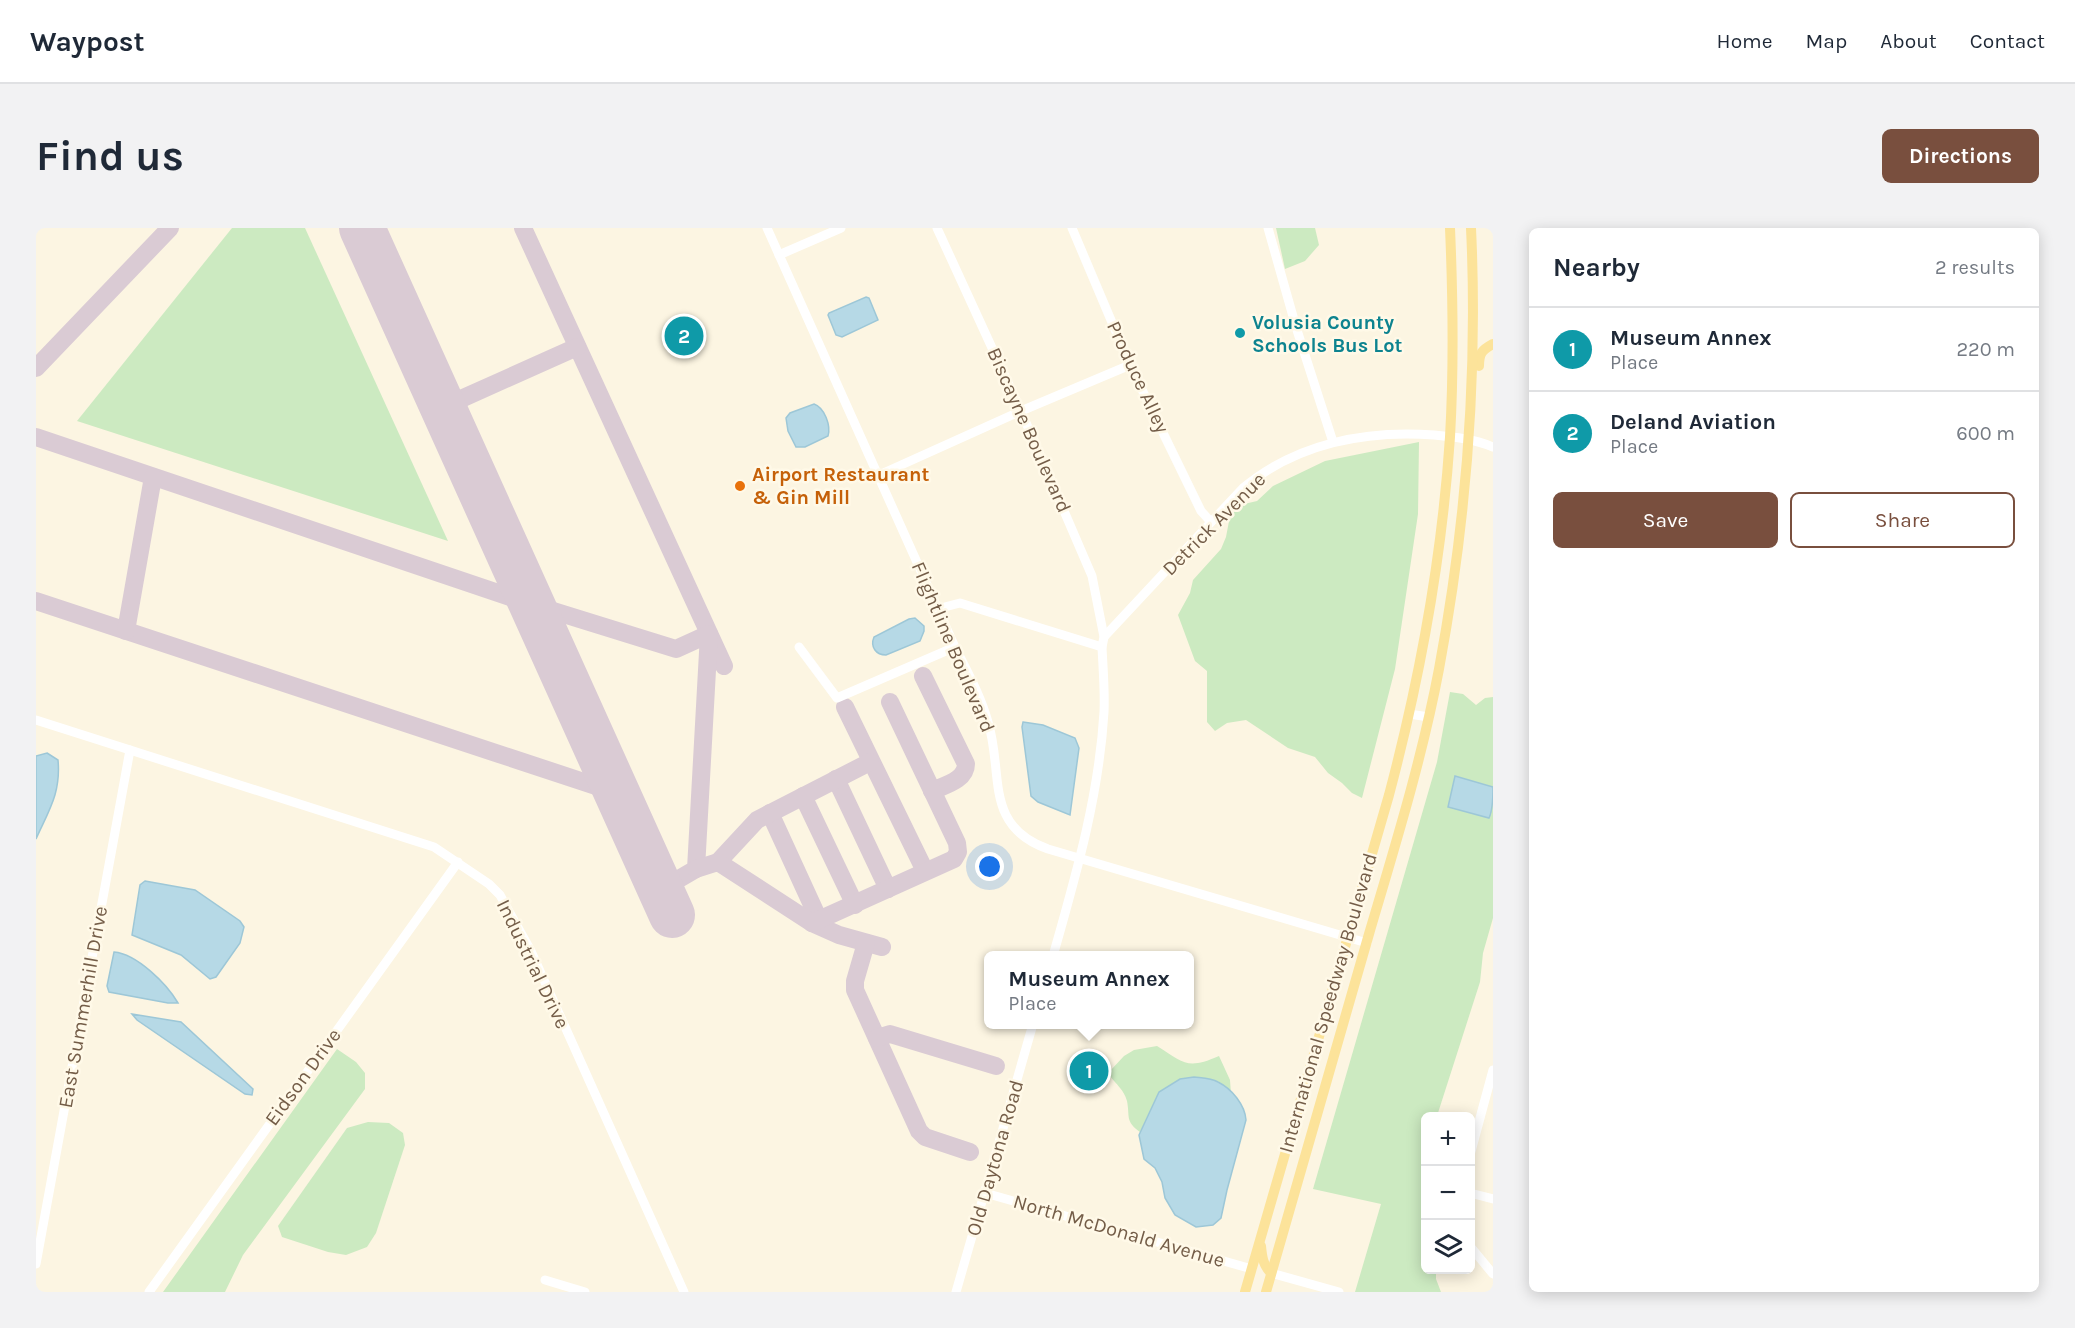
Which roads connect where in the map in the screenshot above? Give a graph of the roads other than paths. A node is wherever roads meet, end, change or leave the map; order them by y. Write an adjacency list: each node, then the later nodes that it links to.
1 (767, 228): 8 (street, Flightline Boulevard)
2 (841, 228): 8 (street)
3 (937, 228): 12 (street, Biscayne Boulevard)
4 (1072, 228): 11 (street, Produce Alley)
5 (1268, 228): 16 (street)
6 (1450, 228): 14 (main road, International Speedway Boulevard)
7 (1471, 228): 9 (main road, International Speedway Boulevard)
8 (780, 255): 18 (street, Flightline Boulevard)
9 (1473, 325): 10 (main road); 13 (main road, International Speedway Boulevard)
10 (1493, 344): 13 (main road)
11 (1130, 365): 12 (street); 19 (street, Produce Alley)
12 (1022, 411): 18 (street); 21 (street, Biscayne Boulevard)
13 (1470, 416): 15 (main road, International Speedway Boulevard)
14 (1450, 437): 15 (street, Detrick Avenue); 16 (street, Detrick Avenue); 25 (main road, International Speedway Boulevard)
15 (1469, 439): 17 (street, Detrick Avenue); 26 (main road, International Speedway Boulevard)
16 (1333, 442): 19 (street, Detrick Avenue)
17 (1493, 447)
18 (879, 475): 20 (street, Flightline Boulevard)
19 (1211, 522): 21 (street, Detrick Avenue)
20 (937, 609): 23 (street, Flightline Boulevard); 24 (street)
21 (1104, 637): 24 (street)
22 (799, 646): 23 (street)
23 (955, 647): 29 (street, Flightline Boulevard)
24 (1102, 647): 29 (street)
25 (1409, 714): 26 (street); 31 (main road, International Speedway Boulevard)
26 (1429, 717): 32 (main road, International Speedway Boulevard)
27 (36, 720): 28 (street, Industrial Drive)
28 (130, 750): 30 (street, Industrial Drive); 44 (street, East Summerhill Drive)
29 (1081, 858): 31 (street, Flightline Boulevard); 33 (street)
30 (458, 862): 49 (street, Eidson Drive); 51 (street, Industrial Drive)
31 (1347, 938): 32 (street, Flightline Boulevard); 42 (main road, International Speedway Boulevard)
32 (1366, 943): 46 (main road, International Speedway Boulevard)
33 (1054, 951)
34 (1032, 1029): 39 (street, Old Daytona Road)
35 (1493, 1070): 36 (street)
36 (1481, 1112): 37 (street); 38 (street)
37 (1493, 1115)
38 (1475, 1135)
39 (985, 1193): 45 (street, North McDonald Avenue); 52 (street, Old Daytona Road)
40 (1475, 1195): 41 (street)
41 (1493, 1200)
42 (1260, 1240): 45 (main road, International Speedway Boulevard); 46 (main road)
43 (1475, 1252): 47 (street)
44 (36, 1264)
45 (1252, 1269): 53 (main road, International Speedway Boulevard); 54 (main road)
46 (1271, 1273): 54 (main road, International Speedway Boulevard); 55 (street)
47 (1493, 1274)
48 (545, 1280): 50 (street)
49 (149, 1292)
50 (585, 1292)
51 (684, 1292)
52 (956, 1292)
53 (1245, 1292)
54 (1264, 1292)
55 (1338, 1292)

